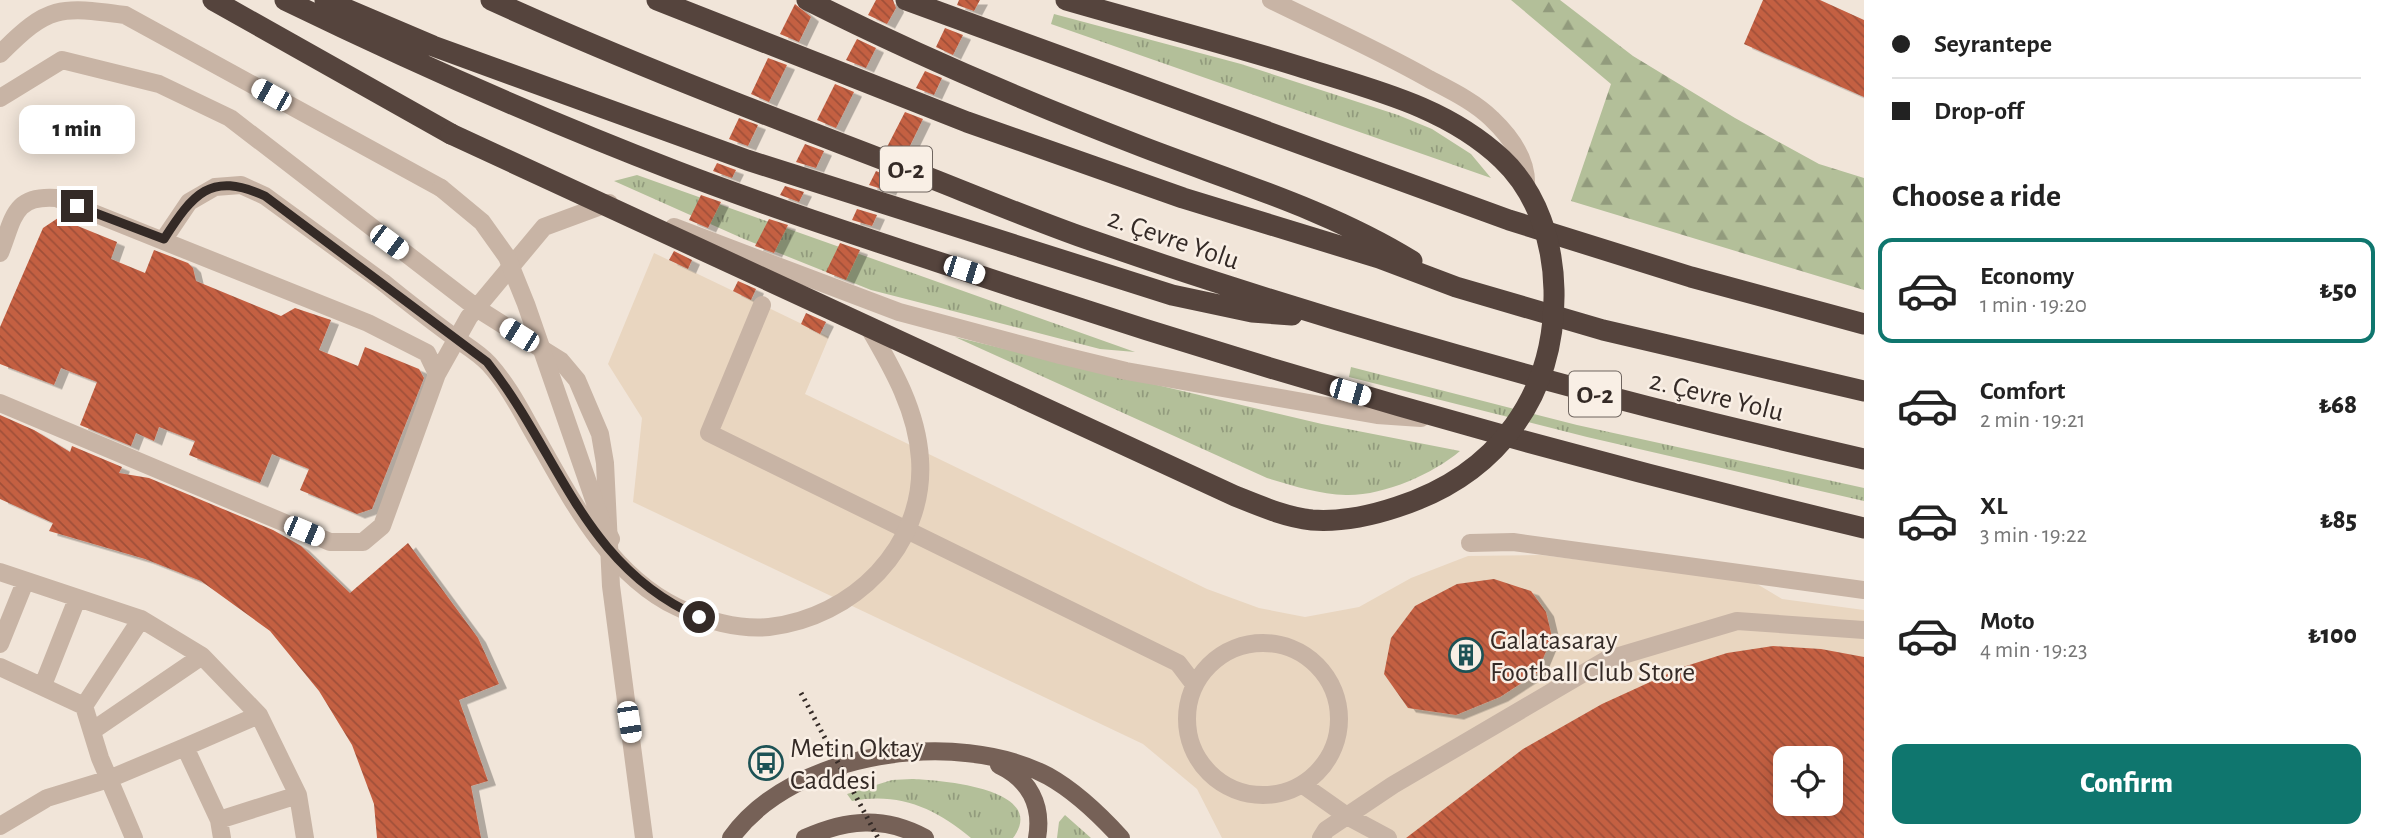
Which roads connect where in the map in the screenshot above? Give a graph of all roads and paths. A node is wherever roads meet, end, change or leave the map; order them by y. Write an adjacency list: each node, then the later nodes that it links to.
1 (213, 0): 20 (highway, bridge)
2 (285, 0): 24 (highway)
3 (325, 0): 18 (highway)
4 (491, 0): 18 (highway, 2. Çevre Yolu / O-2)
5 (657, 0): 15 (highway, 2. Çevre Yolu / O-2)
6 (807, 0): 15 (highway)
7 (906, 0): 19 (highway)
8 (1066, 0): 12 (highway, bridge)
9 (1271, 0): 12 (street)
10 (0, 54): 29 (street, bridge)
11 (0, 98): 17 (street)
12 (1526, 188): 20 (highway, bridge)
13 (164, 239): 14 (street); 21 (street); 29 (street, bridge)
14 (0, 253)
15 (1456, 287): 22 (highway, 2. Çevre Yolu / O-2)
16 (762, 305): 38 (street)
17 (478, 309): 21 (street); 24 (street); 53 (street)
18 (1329, 318): 25 (highway, 2. Çevre Yolu / O-2)
19 (1864, 324)
20 (869, 328): 29 (street, bridge)
21 (437, 373): 23 (street)
22 (1864, 391)
23 (0, 403)
24 (1447, 419): 26 (highway)
25 (1864, 458)
26 (1864, 528)
27 (1470, 543): 31 (street)
28 (0, 572): 30 (street)
29 (628, 573)
30 (25, 582): 32 (street); 35 (street)
31 (1864, 590)
32 (77, 599): 33 (street); 39 (street)
33 (141, 619): 36 (street); 40 (street)
34 (1864, 630): 48 (street)
35 (0, 643)
36 (202, 656): 41 (street); 42 (street)
37 (0, 667): 39 (street)
38 (1194, 684): 46 (street); 46 (street)
39 (43, 685): 40 (street)
40 (84, 706): 42 (street)
41 (259, 715): 43 (street); 47 (street)
42 (92, 731): 45 (street)
43 (185, 747): 45 (street); 50 (street)
44 (987, 758): 54 (main road); 57 (main road); 58 (main road)
45 (109, 779): 49 (street); 51 (street)
46 (1303, 785): 48 (street)
47 (298, 794): 50 (street); 52 (street)
48 (1347, 816): 59 (street); 60 (street)
49 (0, 826)
50 (220, 829)
51 (134, 838)
52 (305, 838)
53 (644, 838)
54 (731, 838)
55 (805, 838): 56 (main road)
56 (925, 838)
57 (1037, 838)
58 (1121, 838)
59 (1321, 838)
60 (1388, 838)

